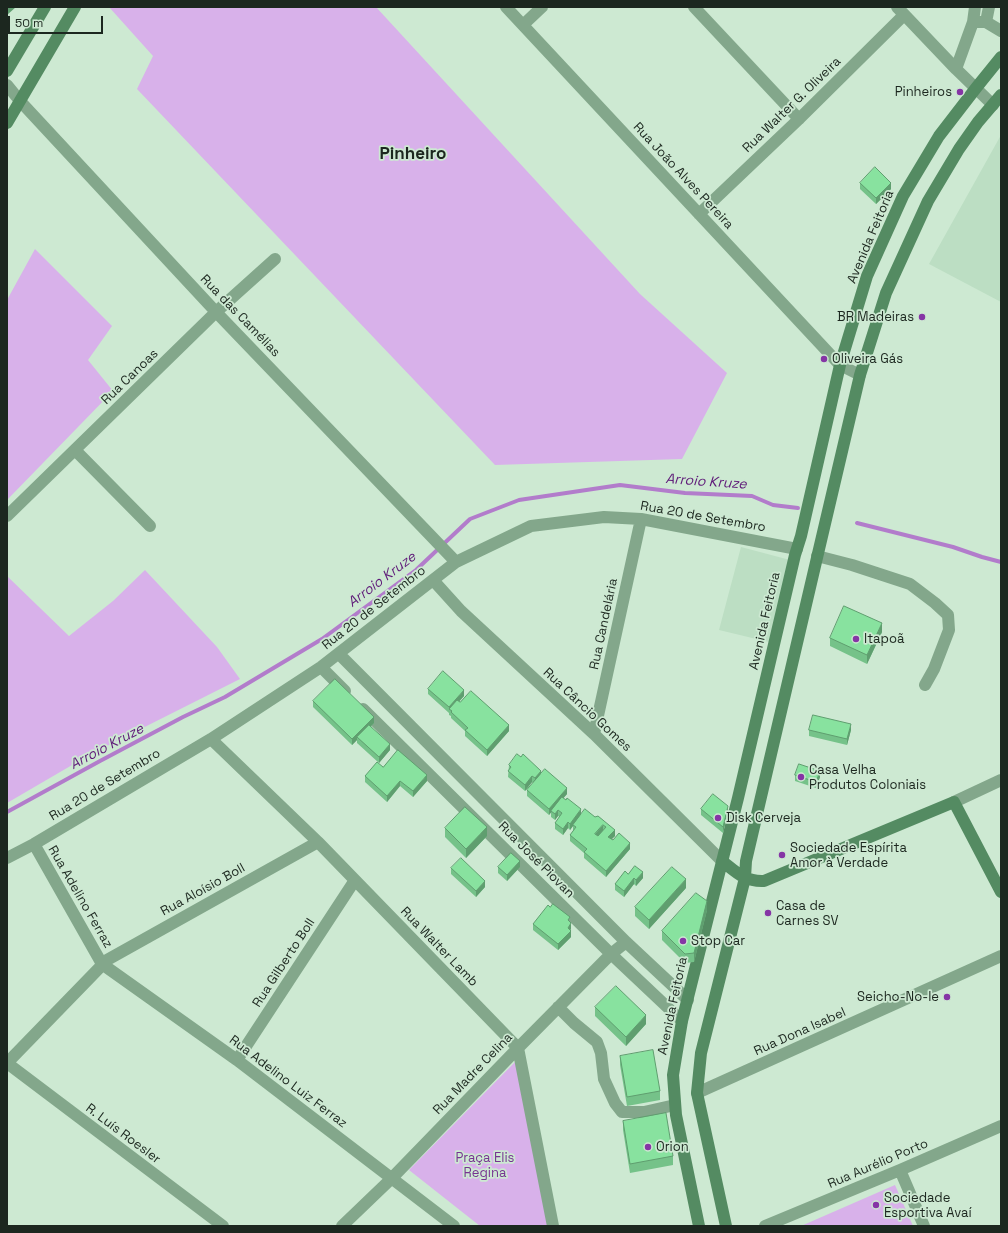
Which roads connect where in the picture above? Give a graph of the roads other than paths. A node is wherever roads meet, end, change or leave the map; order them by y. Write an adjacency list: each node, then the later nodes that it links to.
1 (45, 7): 15 (main road)
2 (75, 7): 19 (main road)
3 (506, 7): 11 (street, Rua João Alves Pereira)
4 (542, 7): 11 (street)
5 (694, 7): 21 (street)
6 (975, 7): 9 (street)
7 (988, 7): 10 (street)
8 (901, 11): 14 (street); 21 (street, Rua Walter G. Oliveira)
9 (973, 22): 10 (street); 14 (street)
10 (986, 22): 12 (street)
11 (524, 24): 23 (street, Rua João Alves Pereira)
12 (1001, 31)
13 (1001, 58): 17 (main road, Avenida Feitoria)
14 (956, 69): 17 (street)
15 (7, 71)
16 (7, 85): 19 (street, Rua das Camélias)
17 (976, 88): 20 (street); 26 (main road, Avenida Feitoria)
18 (1001, 95): 20 (main road)
19 (20, 101): 22 (main road); 25 (street, Rua das Camélias)
20 (993, 105): 27 (main road)
21 (799, 119): 23 (street, Rua Walter G. Oliveira)
22 (7, 123)
23 (699, 214): 26 (street, Rua João Alves Pereira)
24 (275, 259): 25 (street, Rua Canoas)
25 (216, 312): 28 (street, Rua Canoas); 36 (street, Rua das Camélias)
26 (840, 365): 27 (street); 32 (main road, Avenida Feitoria)
27 (860, 375): 33 (main road)
28 (75, 450): 29 (street, Rua Canoas); 31 (street)
29 (7, 516)
30 (641, 519): 34 (street, Rua 20 de Setembro); 36 (street, Rua 20 de Setembro); 41 (street, Rua Candelária)
31 (150, 526)
32 (801, 536): 33 (main road); 34 (main road, Avenida Feitoria)
33 (821, 542): 35 (main road)
34 (797, 549): 48 (main road, Avenida Feitoria)
35 (817, 556): 40 (street); 49 (main road)
36 (456, 562): 37 (street, Rua 20 de Setembro)
37 (433, 580): 38 (street, Rua 20 de Setembro); 41 (street, Rua Câncio Gomes)
38 (339, 654): 39 (street, Rua 20 de Setembro); 52 (street, Rua José Piovan)
39 (321, 667): 42 (street, Rua 20 de Setembro); 53 (street, Rua José Piovan)
40 (925, 685)
41 (594, 734): 48 (street, Rua Câncio Gomes)
42 (211, 739): 45 (street, Rua Walter Lamb); 46 (street, Rua 20 de Setembro)
43 (1001, 780): 44 (street)
44 (954, 802): 49 (main road); 51 (main road)
45 (318, 842): 50 (street, Rua Walter Lamb); 55 (street, Rua Aloísio Boll)
46 (34, 844): 47 (street, Rua 20 de Setembro); 55 (street, Rua Adelino Ferraz)
47 (7, 858)
48 (722, 861): 49 (main road); 56 (main road, Avenida Feitoria)
49 (745, 878): 62 (main road)
50 (355, 880): 59 (street, Rua Walter Lamb); 60 (street, Rua Gilberto Boll)
51 (1001, 892)
52 (626, 942): 53 (street, Rua Madre Celina); 56 (street, Rua José Piovan)
53 (611, 954): 57 (street, Rua Madre Celina); 58 (street, Rua José Piovan)
54 (1001, 956): 62 (street, Rua Dona Isabel)
55 (102, 964): 60 (street, Rua Adelino Luiz Ferraz); 61 (street, Rua Aloísio Boll)
56 (688, 1000): 58 (main road, Avenida Feitoria)
57 (558, 1007): 59 (street, Rua Madre Celina); 63 (street)
58 (682, 1020): 63 (main road, Avenida Feitoria)
59 (518, 1048): 66 (street, Rua Madre Celina); 70 (street)
60 (237, 1060): 66 (street, Rua Adelino Luiz Ferraz)
61 (7, 1063): 67 (street, R. Luís Roesler)
62 (697, 1093): 72 (main road)
63 (675, 1105): 71 (main road, Avenida Feitoria)
64 (1001, 1126): 65 (street, Rua Aurélio Porto)
65 (900, 1170): 73 (street, Rua Aurélio Porto); 74 (street)
66 (391, 1179): 68 (street, Rua Madre Celina); 69 (street, Rua Adelino Luiz Ferraz)
67 (223, 1226)
68 (342, 1226)
69 (454, 1226)
70 (553, 1226)
71 (699, 1226)
72 (726, 1226)
73 (765, 1226)
74 (924, 1226)

